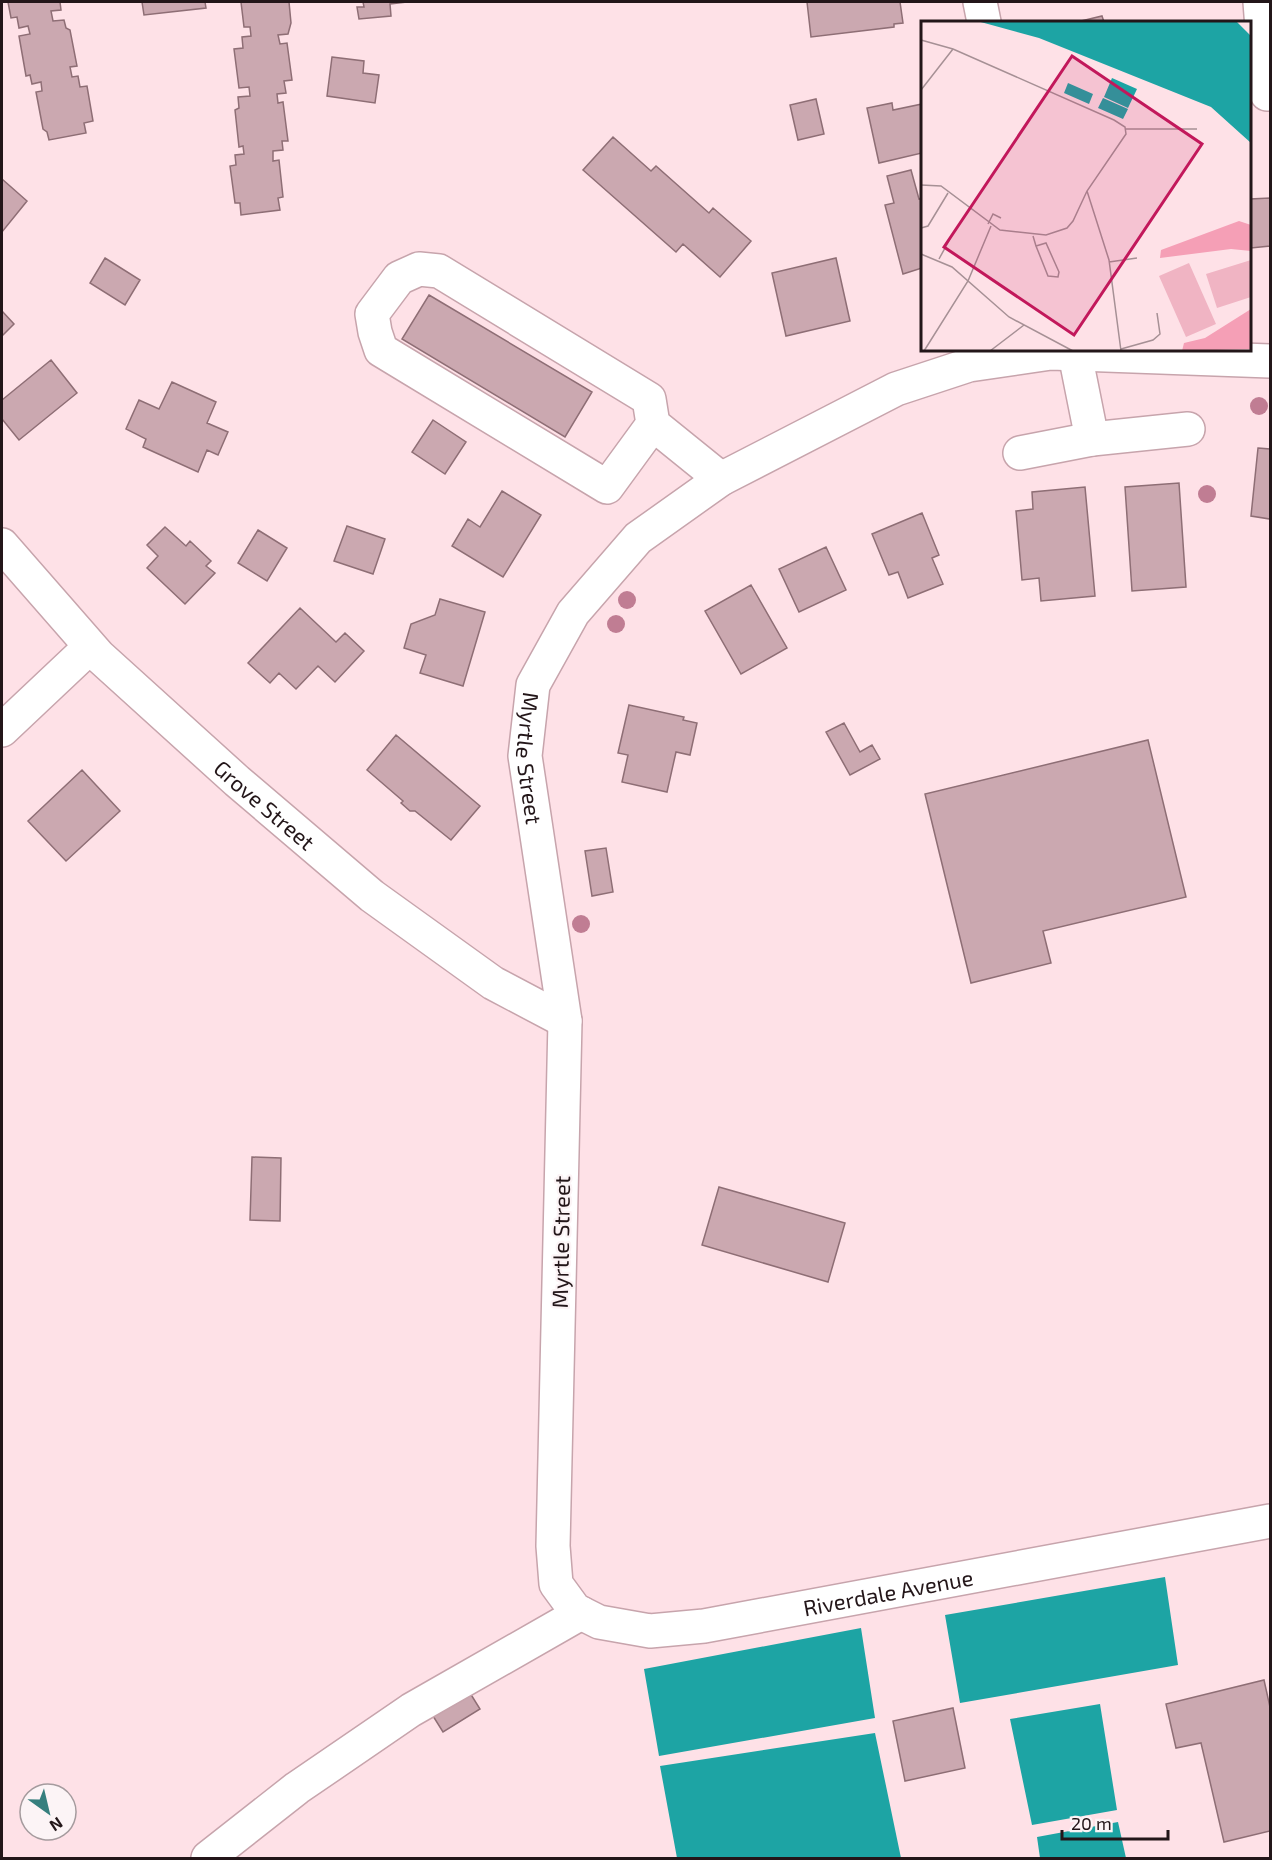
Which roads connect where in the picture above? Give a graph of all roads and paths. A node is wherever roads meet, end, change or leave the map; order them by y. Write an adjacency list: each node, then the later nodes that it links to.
1 (980, 2): 3 (street)
2 (1260, 2): 4 (street)
3 (984, 21)
4 (1267, 94)
5 (1059, 352): 6 (street, Myrtle Street); 9 (street); 11 (street, Myrtle Street)
6 (1270, 361)
7 (653, 424): 7 (street); 11 (street)
8 (1188, 429): 9 (street)
9 (1092, 439): 10 (street)
10 (1020, 453)
11 (721, 479): 15 (street, Myrtle Street)
12 (2, 545): 13 (street, Grove Street)
13 (90, 647): 14 (street); 15 (street, Grove Street)
14 (2, 730)
15 (565, 1022): 17 (street, Myrtle Street)
16 (1270, 1521): 18 (street, Riverdale Avenue)
17 (553, 1546): 18 (street, Riverdale Avenue)
18 (581, 1613): 19 (street)
19 (207, 1858)

